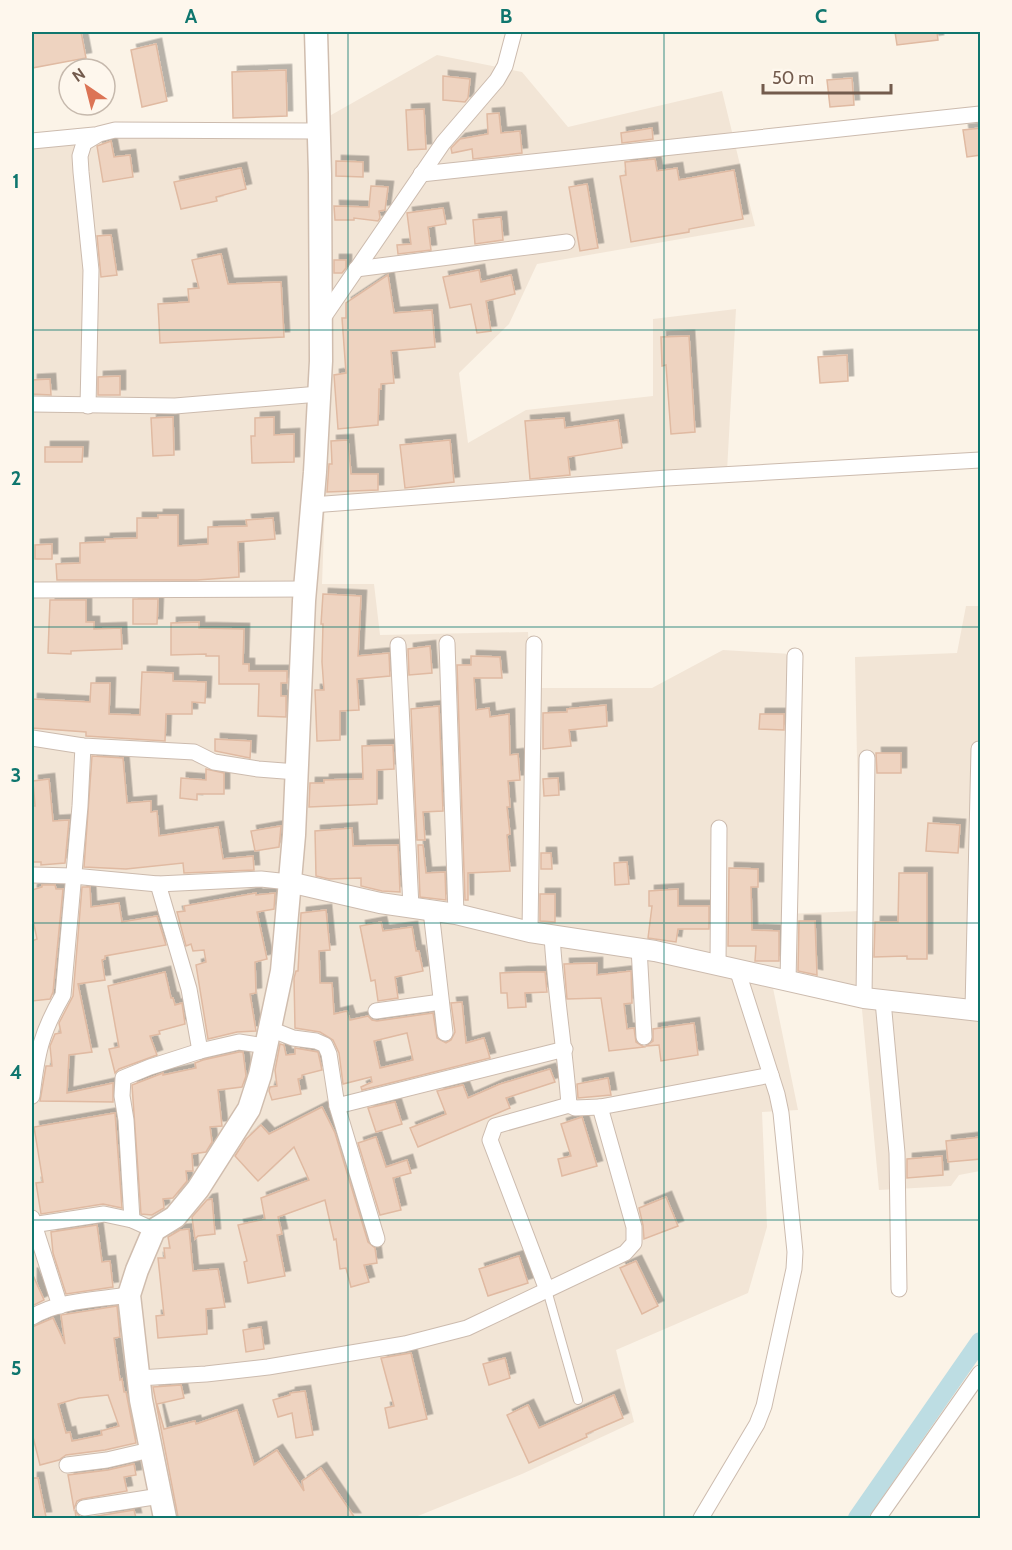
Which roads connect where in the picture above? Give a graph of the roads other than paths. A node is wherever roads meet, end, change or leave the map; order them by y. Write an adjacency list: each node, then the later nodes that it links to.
1 (316, 32): 4 (main road)
2 (514, 32): 7 (street)
3 (981, 114): 7 (street)
4 (318, 131): 5 (street); 10 (main road)
5 (99, 134): 6 (street); 13 (street)
6 (32, 141)
7 (421, 174): 9 (street)
8 (567, 242): 9 (street)
9 (356, 269): 10 (street)
10 (320, 321): 11 (main road)
11 (319, 394): 13 (street); 15 (main road)
12 (32, 404): 13 (street)
13 (88, 406)
14 (981, 459): 15 (street)
15 (312, 505): 16 (main road)
16 (305, 589): 17 (street); 26 (main road)
17 (32, 590)
18 (447, 643): 34 (street)
19 (534, 644): 35 (street)
20 (398, 645): 32 (street)
21 (795, 656): 39 (street)
22 (32, 738): 23 (street)
23 (83, 746): 26 (street); 29 (street)
24 (979, 749): 42 (street)
25 (867, 758): 40 (street)
26 (297, 772): 30 (main road)
27 (719, 828): 38 (street)
28 (32, 875): 29 (street)
29 (74, 876): 31 (street); 50 (street)
30 (290, 882): 31 (street); 32 (street); 45 (main road)
31 (159, 884): 48 (street)
32 (411, 907): 33 (street)
33 (431, 911): 34 (street); 41 (street)
34 (456, 914): 35 (street)
35 (530, 932): 36 (street)
36 (552, 935): 37 (street); 47 (street)
37 (639, 948): 38 (street); 46 (street)
38 (728, 967): 39 (street); 49 (street)
39 (788, 981): 40 (street)
40 (874, 999): 42 (street); 58 (street)
41 (441, 1002): 43 (street); 44 (street)
42 (977, 1010)
43 (376, 1011)
44 (445, 1033)
45 (268, 1037): 48 (street); 52 (street); 56 (main road)
46 (644, 1037)
47 (565, 1049): 51 (street); 52 (street)
48 (200, 1051): 54 (street)
49 (771, 1075): 53 (street); 71 (street)
50 (32, 1096)
51 (569, 1104): 53 (street); 59 (street)
52 (337, 1106): 57 (street)
53 (600, 1107): 59 (street)
54 (132, 1220): 55 (street); 56 (street)
55 (32, 1222): 61 (street)
56 (154, 1230): 60 (main road)
57 (377, 1239)
58 (899, 1289)
59 (547, 1290): 64 (street); 65 (lane)
60 (129, 1295): 61 (street); 64 (main road)
61 (60, 1306): 62 (street)
62 (32, 1317)
63 (981, 1373): 72 (street)
64 (138, 1378): 66 (main road)
65 (578, 1400)
66 (150, 1450): 67 (street); 68 (main road)
67 (67, 1465)
68 (160, 1496): 69 (street); 70 (main road)
69 (84, 1509)
70 (165, 1518)
71 (701, 1518)
72 (878, 1518)

